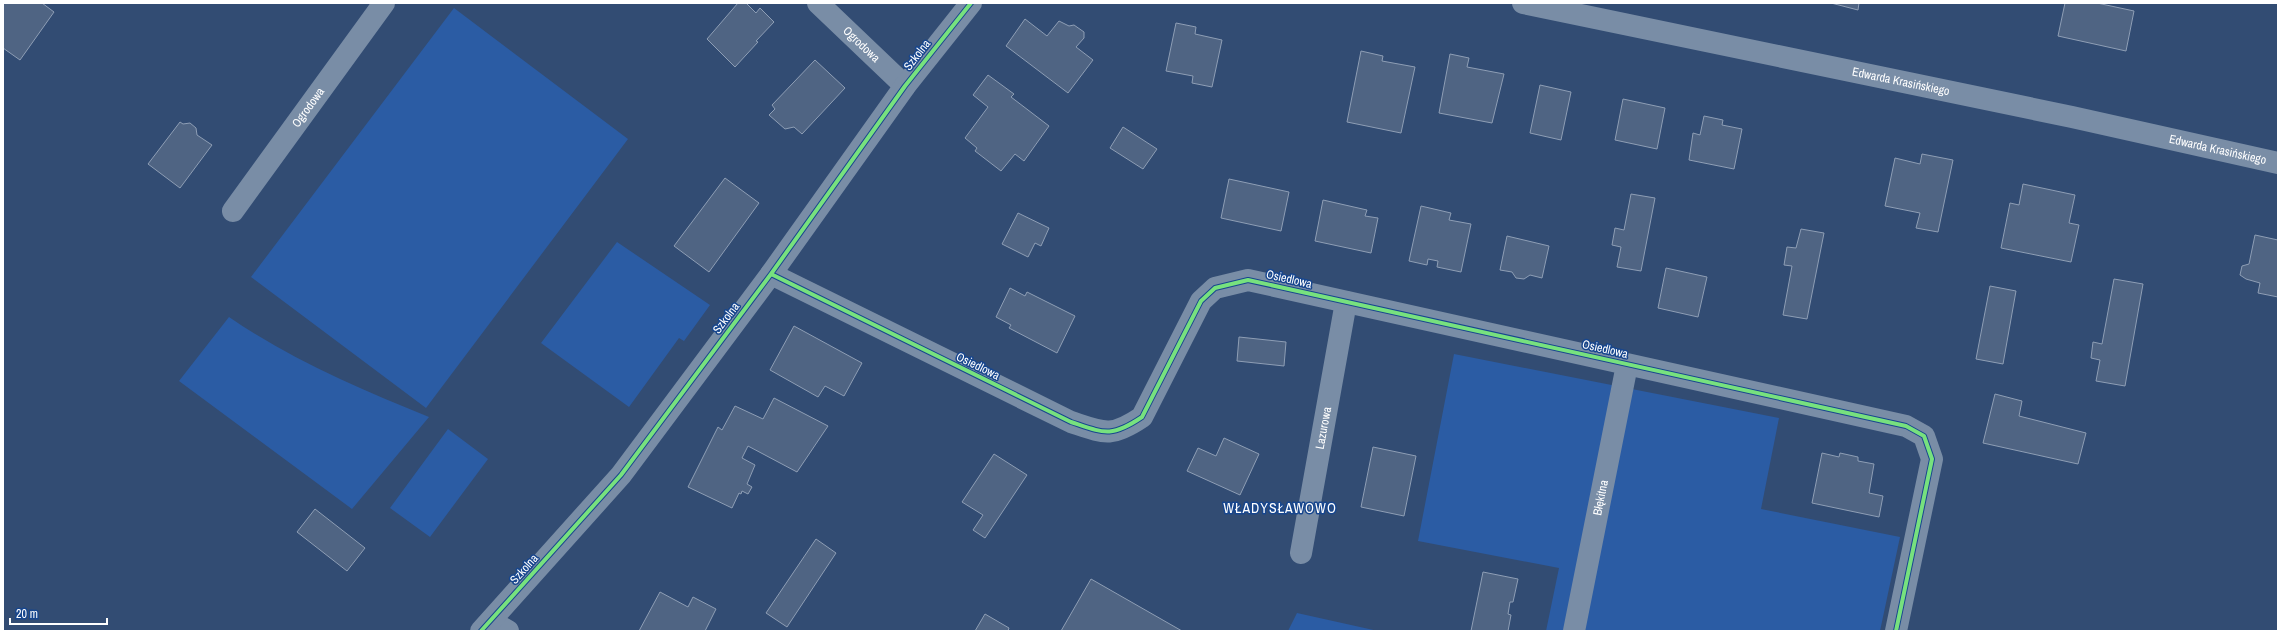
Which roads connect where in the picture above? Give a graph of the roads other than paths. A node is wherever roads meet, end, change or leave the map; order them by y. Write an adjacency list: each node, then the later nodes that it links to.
1 (384, 3): 7 (street, Ogrodowa)
2 (818, 3): 5 (street, Ogrodowa)
3 (971, 3): 5 (street, Szkolna)
4 (1523, 3): 6 (street, Edwarda Krasińskiego)
5 (905, 86): 8 (street, Szkolna)
6 (2278, 163)
7 (233, 211)
8 (771, 274): 9 (street, Osiedlowa); 12 (street, Szkolna)
9 (1346, 302): 10 (street, Osiedlowa); 11 (street, Lazurowa)
10 (1627, 364): 13 (street, Błękitna); 14 (street, Osiedlowa)
11 (1301, 553)
12 (493, 628)
13 (1574, 631)
14 (1896, 631)

